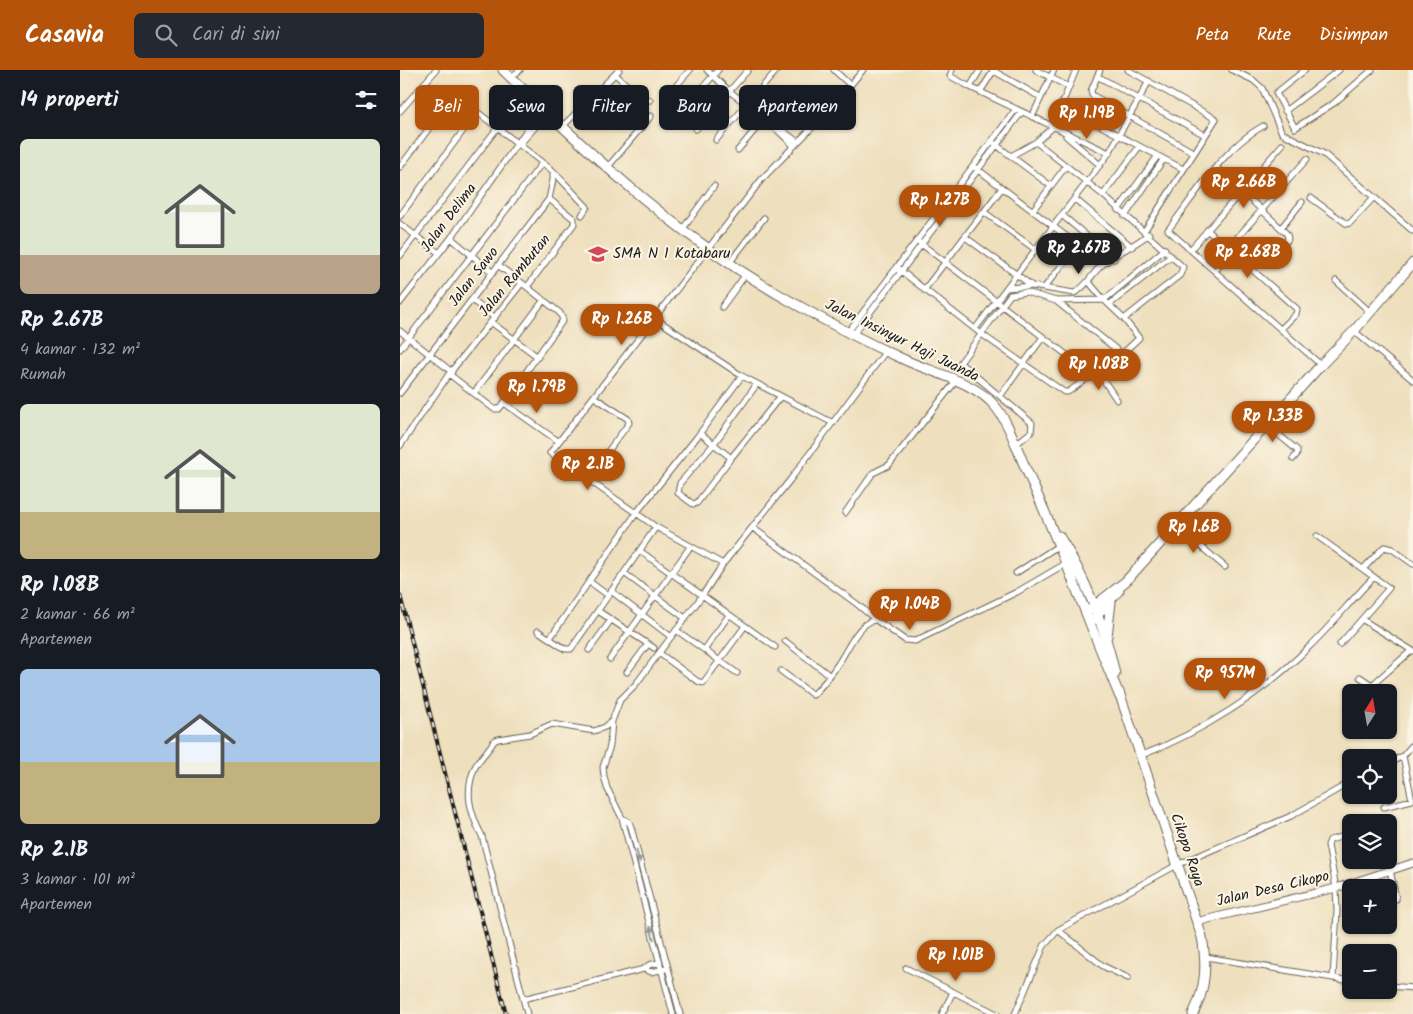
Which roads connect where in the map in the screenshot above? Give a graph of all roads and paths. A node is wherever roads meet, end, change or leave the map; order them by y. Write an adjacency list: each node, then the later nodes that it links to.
1 (436, 70): 43 (street)
2 (504, 70): 26 (highway, Jalan Insinyur Haji Juanda)
3 (520, 70): 26 (street)
4 (690, 70): 30 (street)
5 (707, 70): 24 (street)
6 (718, 70): 24 (street)
7 (748, 70): 36 (street)
8 (777, 70): 32 (street)
9 (834, 70): 33 (street)
10 (863, 70): 33 (street)
11 (952, 70): 34 (street)
12 (980, 70): 34 (street)
13 (993, 70): 37 (street); 38 (street)
14 (1036, 70): 27 (street)
15 (1054, 70): 27 (street)
16 (1076, 70): 35 (street)
17 (1100, 70): 25 (street)
18 (1128, 70): 28 (street)
19 (1232, 70): 93 (street)
20 (1339, 70): 45 (street)
21 (1372, 70): 45 (street)
22 (1303, 71): 45 (street)
23 (617, 72): 41 (street); 50 (street)
24 (713, 75): 31 (street); 36 (street)
25 (1097, 76): 40 (street); 49 (street)
26 (511, 77): 29 (highway, Jalan Insinyur Haji Juanda)
27 (1051, 78): 35 (street); 38 (street)
28 (1149, 81): 40 (street); 63 (street)
29 (519, 85)
30 (677, 85)
31 (704, 85)
32 (765, 85)
33 (850, 85)
34 (970, 87): 37 (street)
35 (1070, 87): 42 (street)
36 (730, 91): 39 (street)
37 (980, 92): 44 (street)
38 (1040, 97): 48 (street)
39 (739, 98)
40 (1140, 98): 49 (street); 63 (street)
41 (650, 100)
42 (1062, 106): 52 (street); 62 (street)
43 (400, 111)
44 (1018, 111): 48 (street); 68 (street)
45 (1285, 111)
46 (739, 115): 64 (street)
47 (652, 116): 83 (street)
48 (1032, 117): 52 (street)
49 (1130, 117): 62 (street); 72 (street)
50 (563, 126): 83 (highway, Jalan Insinyur Haji Juanda)
51 (1263, 126): 84 (street)
52 (1052, 128): 61 (street); 65 (street)
53 (429, 130): 81 (street)
54 (464, 130): 103 (street)
55 (496, 130): 114 (street)
56 (502, 130): 66 (street)
57 (529, 130): 66 (street, Jalan Delima)
58 (756, 130): 71 (street)
59 (776, 130): 67 (street)
60 (809, 130): 67 (street)
61 (1060, 131): 73 (street); 79 (street)
62 (1119, 135): 70 (street); 73 (street)
63 (1205, 135): 72 (street)
64 (716, 140)
65 (1036, 142): 74 (street); 80 (street)
66 (518, 144): 78 (street); 116 (street, Jalan Delima)
67 (796, 144): 124 (street)
68 (994, 144): 74 (street); 82 (street)
69 (1282, 146): 91 (street)
70 (1139, 147): 75 (street); 92 (street)
71 (738, 150)
72 (1193, 152): 85 (street)
73 (1109, 153): 79 (street)
74 (1011, 156): 89 (street)
75 (1158, 157): 77 (street); 99 (street)
76 (1307, 159): 101 (street)
77 (1163, 160): 85 (street); 105 (street)
78 (542, 163): 86 (street); 128 (street)
79 (1100, 165): 87 (street)
80 (1066, 166): 87 (street); 89 (street)
81 (400, 167)
82 (976, 167): 90 (street); 117 (street)
83 (607, 168): 111 (highway, Jalan Insinyur Haji Juanda)
84 (1216, 168): 91 (street); 122 (street)
85 (1182, 169): 113 (street)
86 (553, 171): 95 (street, Jalan Sawo); 102 (street)
87 (1087, 182): 92 (street); 96 (street)
88 (714, 186): 111 (street)
89 (1051, 186): 98 (street)
90 (1002, 188): 98 (street); 100 (street)
91 (1241, 191): 101 (street); 110 (street)
92 (1103, 195): 99 (street)
93 (1374, 197): 94 (street); 112 (street)
94 (1311, 198)
95 (549, 199): 135 (street, Jalan Sawo); 143 (street, Jalan Rambutan)
96 (1075, 199): 104 (street); 119 (street)
97 (1302, 202): 109 (street)
98 (1033, 210): 108 (street)
99 (1118, 210): 105 (street)
100 (984, 212): 115 (street); 125 (street)
101 (1261, 212): 109 (street); 123 (street)
102 (582, 215)
103 (400, 216)
104 (1063, 216): 108 (street); 130 (street)
105 (1125, 216): 113 (street)
106 (764, 218): 131 (street)
107 (400, 224): 114 (street)
108 (1054, 226): 118 (street); 125 (street)
109 (1281, 228): 120 (street)
110 (1207, 230): 122 (street); 123 (street)
111 (681, 231): 124 (highway, Jalan Insinyur Haji Juanda)
112 (1413, 231)
113 (1147, 232): 119 (street); 121 (street)
114 (416, 235): 126 (street); 127 (street)
115 (965, 237): 132 (street); 140 (street)
116 (451, 238): 126 (street, Jalan Delima); 128 (street)
117 (919, 242): 132 (street); 136 (street)
118 (1078, 245): 134 (street); 146 (street)
119 (1132, 247): 130 (street)
120 (1281, 248)
121 (1165, 249): 129 (street); 149 (street)
122 (1192, 249): 137 (street)
123 (1230, 249): 137 (street); 160 (street)
124 (708, 250): 131 (highway, Jalan Insinyur Haji Juanda); 157 (street)
125 (1036, 250): 140 (street)
126 (439, 253): 152 (street, Jalan Delima)
127 (400, 256)
128 (471, 256): 138 (street); 166 (street)
129 (1171, 256): 154 (street); 158 (street)
130 (1114, 259): 134 (street)
131 (730, 262): 139 (highway, Jalan Insinyur Haji Juanda)
132 (945, 262): 147 (street); 153 (street)
133 (1413, 263): 156 (highway)
134 (1103, 264): 141 (street)
135 (499, 266): 138 (street, Jalan Sawo); 143 (street)
136 (898, 269): 147 (street); 164 (street)
137 (1215, 270): 160 (street)
138 (494, 273): 148 (street, Jalan Sawo)
139 (746, 273): 155 (street); 164 (highway, Jalan Insinyur Haji Juanda)
140 (1017, 276): 144 (street); 145 (street)
141 (1088, 281): 146 (street); 149 (street)
142 (1336, 281): 156 (street)
143 (524, 285): 150 (street); 159 (street, Jalan Rambutan)
144 (1032, 286): 145 (street); 146 (street)
145 (1007, 288): 153 (street)
146 (1044, 288)
147 (924, 290): 162 (street)
148 (472, 300): 159 (street); 170 (street, Jalan Sawo)
149 (1104, 300): 151 (street); 154 (street)
150 (543, 301): 167 (street); 172 (street)
151 (1056, 301): 153 (street); 171 (street)
152 (400, 303)
153 (1000, 303): 162 (street); 165 (street)
154 (1110, 304): 158 (street)
155 (722, 307)
156 (1369, 311): 163 (highway)
157 (656, 319): 177 (street); 184 (street)
158 (1124, 319): 171 (street)
159 (494, 320): 167 (street); 175 (street, Jalan Rambutan)
160 (1281, 329): 173 (street)
161 (400, 331): 166 (street)
162 (978, 331): 174 (street); 183 (street)
163 (1354, 332): 173 (highway); 178 (street)
164 (850, 333): 169 (highway, Jalan Insinyur Haji Juanda)
165 (1043, 337): 174 (street); 176 (street)
166 (408, 338): 168 (street); 170 (street)
167 (515, 340): 172 (street); 181 (street)
168 (400, 348)
169 (886, 351): 179 (highway, Jalan Insinyur Haji Juanda); 188 (street)
170 (429, 354): 175 (street); 182 (street, Jalan Sawo)
171 (1122, 354): 176 (street)
172 (538, 357): 187 (street)
173 (1321, 364): 189 (highway)
174 (1023, 365): 176 (street); 183 (street)
175 (451, 373): 181 (street); 194 (street, Jalan Rambutan)
176 (1095, 373): 186 (street)
177 (742, 376): 180 (street); 190 (street)
178 (1413, 380)
179 (956, 381): 193 (highway, Jalan Insinyur Haji Juanda); 199 (street)
180 (757, 384): 185 (street); 192 (street)
181 (474, 392): 187 (street)
182 (400, 393)
183 (1001, 395): 193 (street)
184 (594, 397): 191 (street); 197 (street)
185 (780, 397): 188 (street); 195 (street)
186 (1117, 400)
187 (504, 403): 191 (street)
188 (832, 423): 203 (street)
189 (1267, 424): 196 (street); 201 (highway)
190 (700, 433): 192 (street); 198 (street)
191 (558, 441): 197 (street)
192 (713, 444): 195 (street); 195 (street)
193 (1015, 445): 200 (highway, Jalan Insinyur Haji Juanda)
194 (400, 446)
195 (731, 458)
196 (1293, 459)
197 (588, 478): 198 (street)
198 (637, 512): 202 (street); 217 (street)
199 (844, 513)
200 (1052, 525): 205 (highway, Jalan Insinyur Haji Juanda); 220 (highway, Jalan Insinyur Haji Juanda)
201 (1177, 526): 211 (street); 222 (highway)
202 (656, 527): 206 (street); 207 (street)
203 (753, 528): 208 (street); 230 (street)
204 (1317, 536): 212 (street)
205 (1058, 546): 209 (highway, Jalan Insinyur Haji Juanda); 215 (street)
206 (690, 547): 208 (street); 214 (street)
207 (640, 551): 213 (street); 214 (street)
208 (723, 564): 221 (street)
209 (1065, 564): 223 (highway, Jalan Insinyur Haji Juanda); 230 (street)
210 (1413, 564): 212 (street)
211 (1225, 567)
212 (1364, 568): 216 (street)
213 (624, 573): 218 (street); 219 (street)
214 (671, 573): 219 (street); 221 (street)
215 (1016, 573)
216 (1374, 576): 231 (street); 257 (street)
217 (590, 582): 218 (street); 237 (street)
218 (610, 593): 224 (street); 225 (street)
219 (656, 595): 225 (street); 227 (street)
220 (1088, 595): 222 (highway); 223 (highway, Jalan Insinyur Haji Juanda)
221 (702, 596): 226 (street); 227 (street)
222 (1110, 599): 223 (highway); 228 (highway); 239 (highway)
223 (1090, 609): 228 (highway)
224 (598, 612): 229 (street); 237 (street)
225 (642, 614): 235 (street); 236 (street)
226 (729, 615): 232 (street); 243 (street)
227 (684, 618): 233 (street)
228 (1094, 619): 239 (highway, Cikopo Raya); 254 (highway, Cikopo Raya)
229 (611, 620): 235 (street); 244 (street)
230 (876, 620): 252 (street)
231 (1363, 620): 241 (street); 246 (street)
232 (745, 626): 242 (street); 248 (street)
233 (676, 630): 236 (street); 243 (street)
234 (538, 631): 237 (street)
235 (630, 633): 240 (street); 247 (street)
236 (670, 636): 245 (street)
237 (550, 638)
238 (785, 641): 252 (street)
239 (1107, 642): 254 (highway, Cikopo Raya)
240 (648, 644): 245 (street); 250 (street)
241 (1340, 644)
242 (775, 647)
243 (705, 649): 248 (street)
244 (589, 650)
245 (656, 651): 248 (street); 255 (street)
246 (1412, 651): 253 (street)
247 (610, 659)
248 (720, 660): 251 (street)
249 (782, 671): 252 (street)
250 (627, 672)
251 (738, 673)
252 (829, 675)
253 (1360, 678)
254 (1120, 697): 257 (highway, Cikopo Raya)
255 (612, 721): 262 (street); 283 (street)
256 (1413, 744): 258 (street)
257 (1140, 756): 265 (highway, Cikopo Raya)
258 (1403, 756): 259 (street); 261 (street)
259 (1397, 759)
260 (1342, 787): 265 (street)
261 (1384, 807)
262 (622, 818): 272 (street, one-way to 272); 273 (street, one-way to 262)
263 (1342, 836): 268 (street)
264 (1413, 863): 266 (main road, Jalan Desa Cikopo)
265 (1177, 865): 269 (highway, Cikopo Raya); 270 (street)
266 (1390, 870): 267 (street); 268 (main road, Jalan Desa Cikopo)
267 (1392, 879)
268 (1336, 888): 269 (main road, Jalan Desa Cikopo); 278 (street)
269 (1196, 922): 271 (highway, Cikopo Raya)
270 (1058, 930): 277 (street); 289 (street)
271 (1206, 957): 278 (street); 290 (highway, Cikopo Raya)
272 (665, 960): 273 (street); 276 (street)
273 (659, 962): 275 (street); 276 (street)
274 (906, 968): 282 (street)
275 (644, 969): 276 (street); 283 (street)
276 (664, 969): 285 (street); 286 (street)
277 (1128, 978)
278 (1333, 978): 279 (street)
279 (1342, 980)
280 (1397, 987): 281 (street)
281 (1413, 988)
282 (953, 992): 287 (street); 288 (street)
283 (523, 999): 284 (street)
284 (527, 1014)
285 (673, 1014)
286 (680, 1014)
287 (942, 1014)
288 (997, 1014)
289 (1015, 1014)
290 (1193, 1014)

